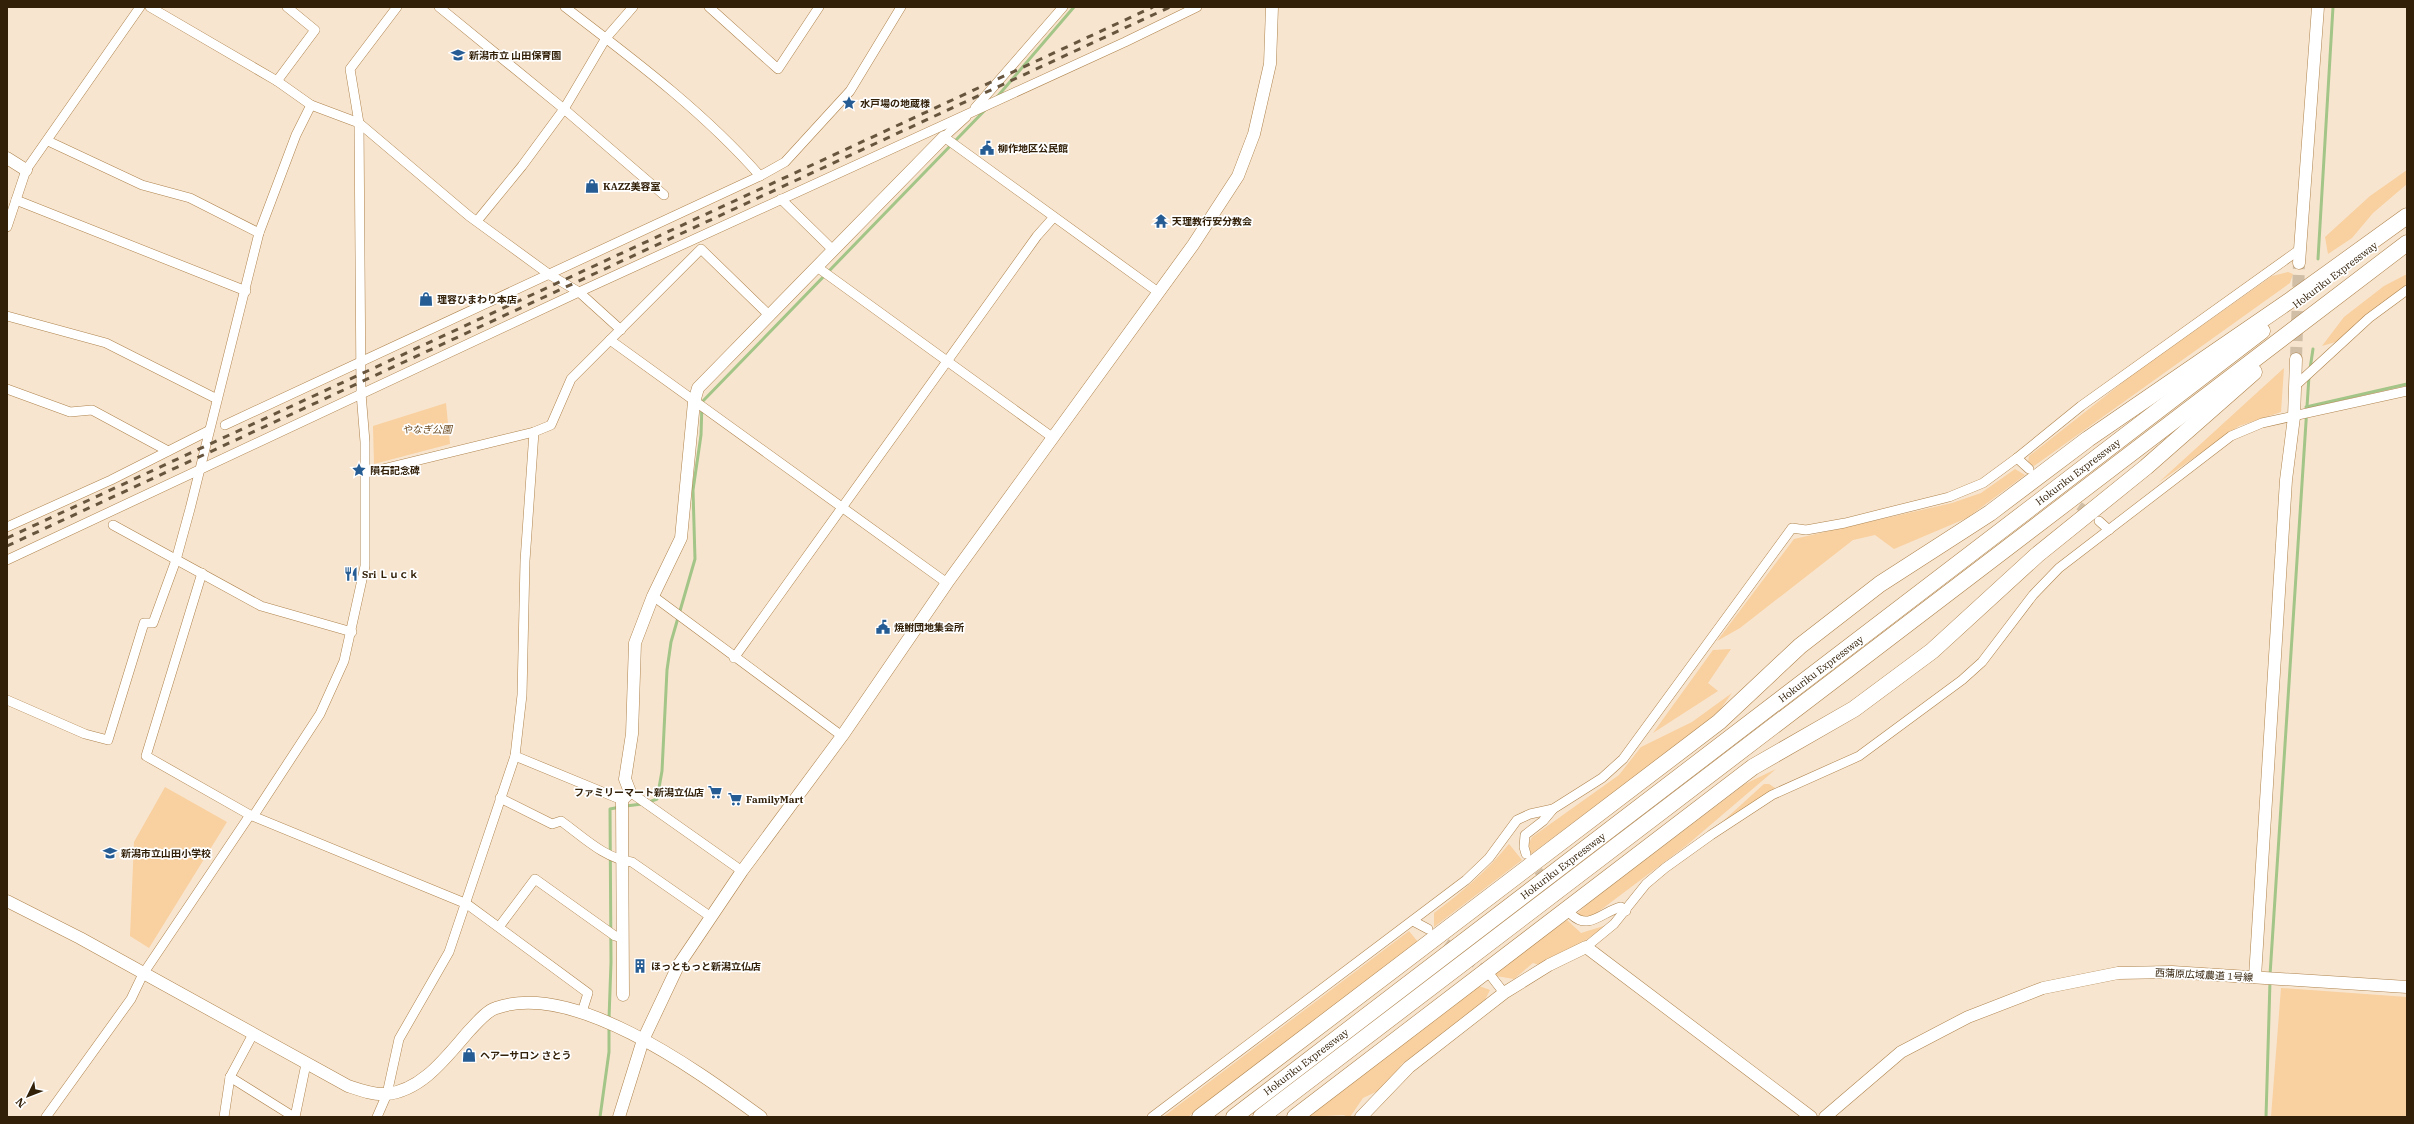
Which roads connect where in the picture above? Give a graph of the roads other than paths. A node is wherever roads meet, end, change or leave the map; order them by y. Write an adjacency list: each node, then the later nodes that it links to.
1 (140, 7): 22 (street)
2 (150, 7): 16 (street)
3 (287, 7): 16 (street)
4 (397, 7): 20 (street)
5 (439, 7): 18 (street)
6 (566, 7): 15 (street)
7 (633, 7): 15 (street)
8 (709, 7): 9 (street)
9 (819, 7)
10 (901, 7): 25 (street)
11 (1064, 7): 19 (street)
12 (1197, 7): 19 (street)
13 (1272, 7): 45 (street)
14 (2318, 7): 37 (street)
15 (606, 38): 18 (street); 25 (street)
16 (277, 81): 17 (street)
17 (311, 105): 20 (street); 34 (street)
18 (564, 109): 26 (street); 31 (street)
19 (973, 111): 21 (street); 27 (street)
20 (359, 123): 31 (street); 52 (street)
21 (944, 137): 30 (street); 36 (street)
22 (48, 141): 24 (street); 34 (street)
23 (7, 158): 24 (street)
24 (26, 170): 28 (street)
25 (760, 176): 40 (street)
26 (664, 195)
27 (780, 199): 36 (street); 44 (street)
28 (16, 200): 33 (street); 43 (street)
29 (2407, 216): 120 (highway)
30 (1053, 218): 45 (street); 51 (street)
31 (478, 221): 40 (street)
32 (2407, 221): 121 (highway, Hokuriku Expressway)
33 (7, 227)
34 (259, 233): 43 (street)
35 (2407, 244): 41 (highway, Hokuriku Expressway)
36 (833, 250): 39 (street)
37 (2299, 250): 38 (street); 65 (street)
38 (2299, 264)
39 (817, 267): 47 (street); 51 (street)
40 (550, 275): 44 (street); 52 (street)
41 (2347, 289): 122 (highway, Hokuriku Expressway); 123 (highway)
42 (2407, 290): 53 (street)
43 (246, 291): 57 (street)
44 (579, 292): 48 (street); 56 (street)
45 (1158, 292): 63 (street)
46 (7, 316): 57 (street)
47 (770, 316): 48 (street); 58 (street)
48 (621, 330): 49 (street)
49 (610, 340): 58 (street); 62 (street)
50 (2296, 359): 53 (street)
51 (947, 361): 63 (street); 69 (street)
52 (362, 362): 56 (street); 60 (street)
53 (2294, 387): 59 (street)
54 (7, 389): 64 (street)
55 (2407, 391): 59 (street)
56 (361, 393): 67 (street); 68 (street)
57 (217, 399): 61 (street)
58 (694, 402): 69 (street); 78 (street)
59 (2294, 417): 73 (street); 103 (street)
60 (225, 425)
61 (208, 431): 64 (street); 67 (street)
62 (534, 432): 68 (street); 83 (street)
63 (1052, 437): 77 (street)
64 (168, 451): 72 (street)
65 (2017, 458): 66 (street); 86 (street)
66 (2029, 469)
67 (200, 470): 74 (street); 75 (street)
68 (366, 472): 79 (street)
69 (842, 509): 77 (street); 80 (street)
70 (2099, 521): 73 (street)
71 (113, 526): 75 (street)
72 (7, 527)
73 (2109, 530): 93 (street)
74 (7, 560)
75 (176, 560): 76 (street); 81 (street)
76 (202, 573): 79 (street); 87 (street)
77 (947, 583): 82 (street)
78 (653, 596): 80 (street); 84 (street)
79 (352, 632): 87 (street)
80 (734, 658): 82 (street)
81 (7, 700)
82 (842, 736): 90 (street)
83 (514, 756): 84 (street); 85 (street)
84 (626, 796): 89 (street); 90 (street)
85 (500, 798): 89 (street); 92 (street)
86 (1553, 809): 88 (street); 96 (street)
87 (252, 815): 92 (street); 101 (street)
88 (1526, 854)
89 (622, 861): 95 (street); 99 (street)
90 (742, 871): 95 (street)
91 (7, 901): 101 (street)
92 (467, 904): 97 (street); 112 (street)
93 (1626, 910): 94 (street); 100 (street)
94 (1572, 915)
95 (711, 917): 109 (street)
96 (1413, 921): 98 (street); 119 (street)
97 (499, 927): 99 (street); 107 (street)
98 (1428, 929)
99 (622, 938): 106 (street)
100 (1586, 947): 105 (street); 125 (street)
101 (143, 974): 108 (street); 113 (street)
102 (1491, 976): 105 (street)
103 (2255, 977): 104 (street, 西蒲原広域農道 1号線); 126 (street, 西蒲原広域農道 1号線)
104 (2407, 987)
105 (1504, 992): 124 (street)
106 (623, 995)
107 (582, 1012): 109 (street); 112 (street)
108 (253, 1034): 110 (street); 111 (street)
109 (643, 1040): 117 (street); 118 (street)
110 (306, 1064): 112 (street); 115 (street)
111 (230, 1077): 114 (street); 115 (street)
112 (387, 1094): 116 (street)
113 (46, 1117)
114 (224, 1117)
115 (295, 1117)
116 (377, 1117)
117 (619, 1117)
118 (761, 1117)
119 (1152, 1117)
120 (1200, 1117)
121 (1234, 1117)
122 (1261, 1117)
123 (1295, 1117)
124 (1361, 1117)
125 (1811, 1117)
126 (1825, 1117)

